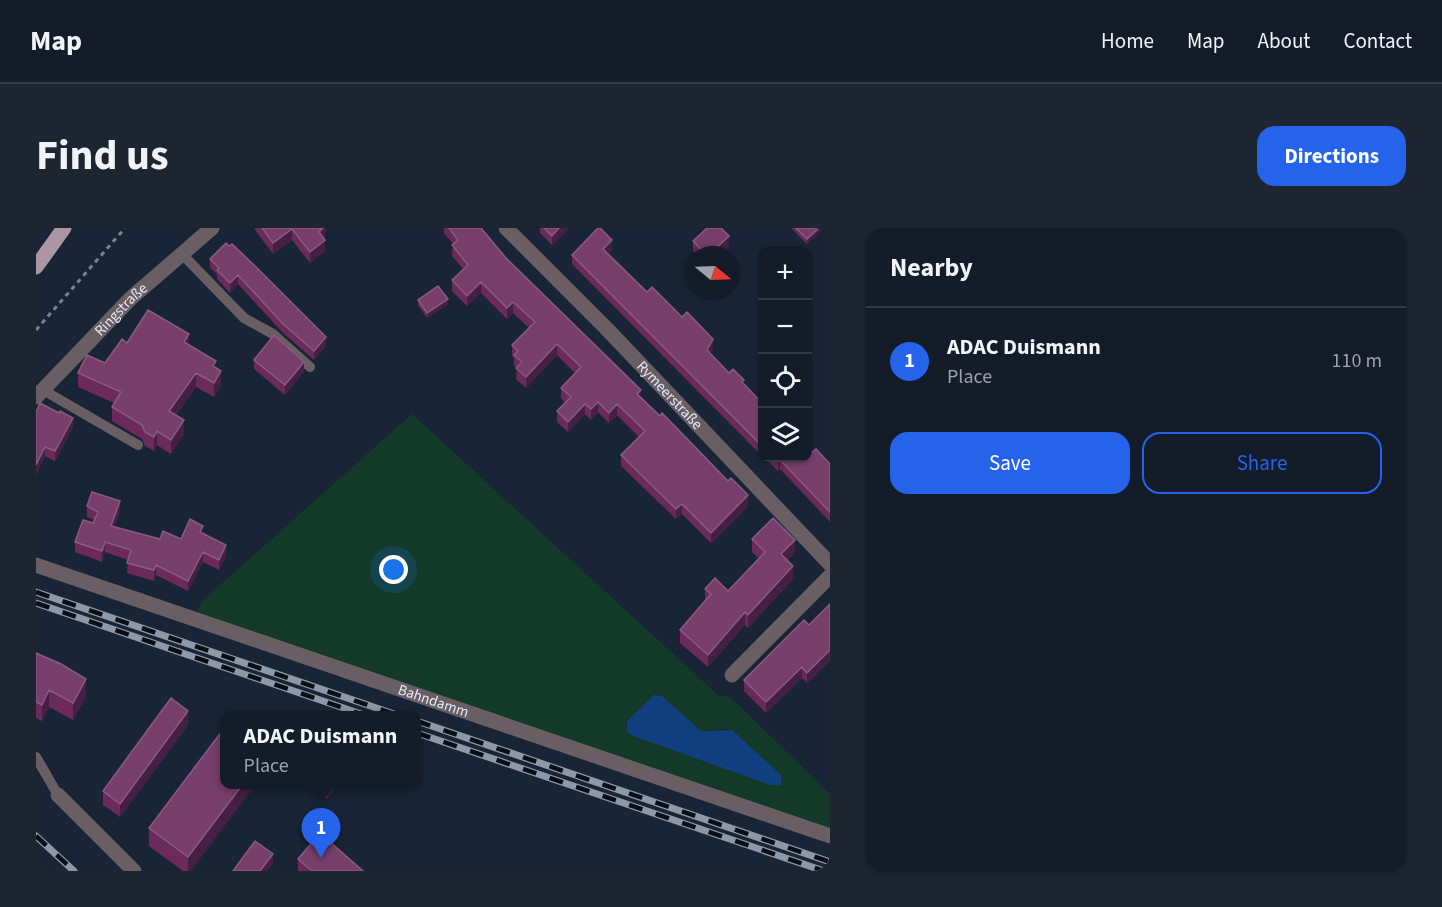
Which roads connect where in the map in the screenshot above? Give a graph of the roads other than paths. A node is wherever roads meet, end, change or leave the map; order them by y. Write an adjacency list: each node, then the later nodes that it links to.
1 (64, 228): 5 (main road)
2 (212, 228): 4 (street, Ringstraße)
3 (506, 228): 9 (street, Rymeerstraße)
4 (182, 254): 6 (lane); 7 (street, Ringstraße)
5 (36, 267)
6 (310, 367)
7 (40, 393): 8 (lane)
8 (138, 445)
9 (830, 564)
10 (36, 566): 15 (street, Bahndamm)
11 (830, 576): 12 (street)
12 (732, 675)
13 (36, 757): 14 (lane)
14 (58, 795): 16 (street)
15 (830, 836)
16 (134, 871)

